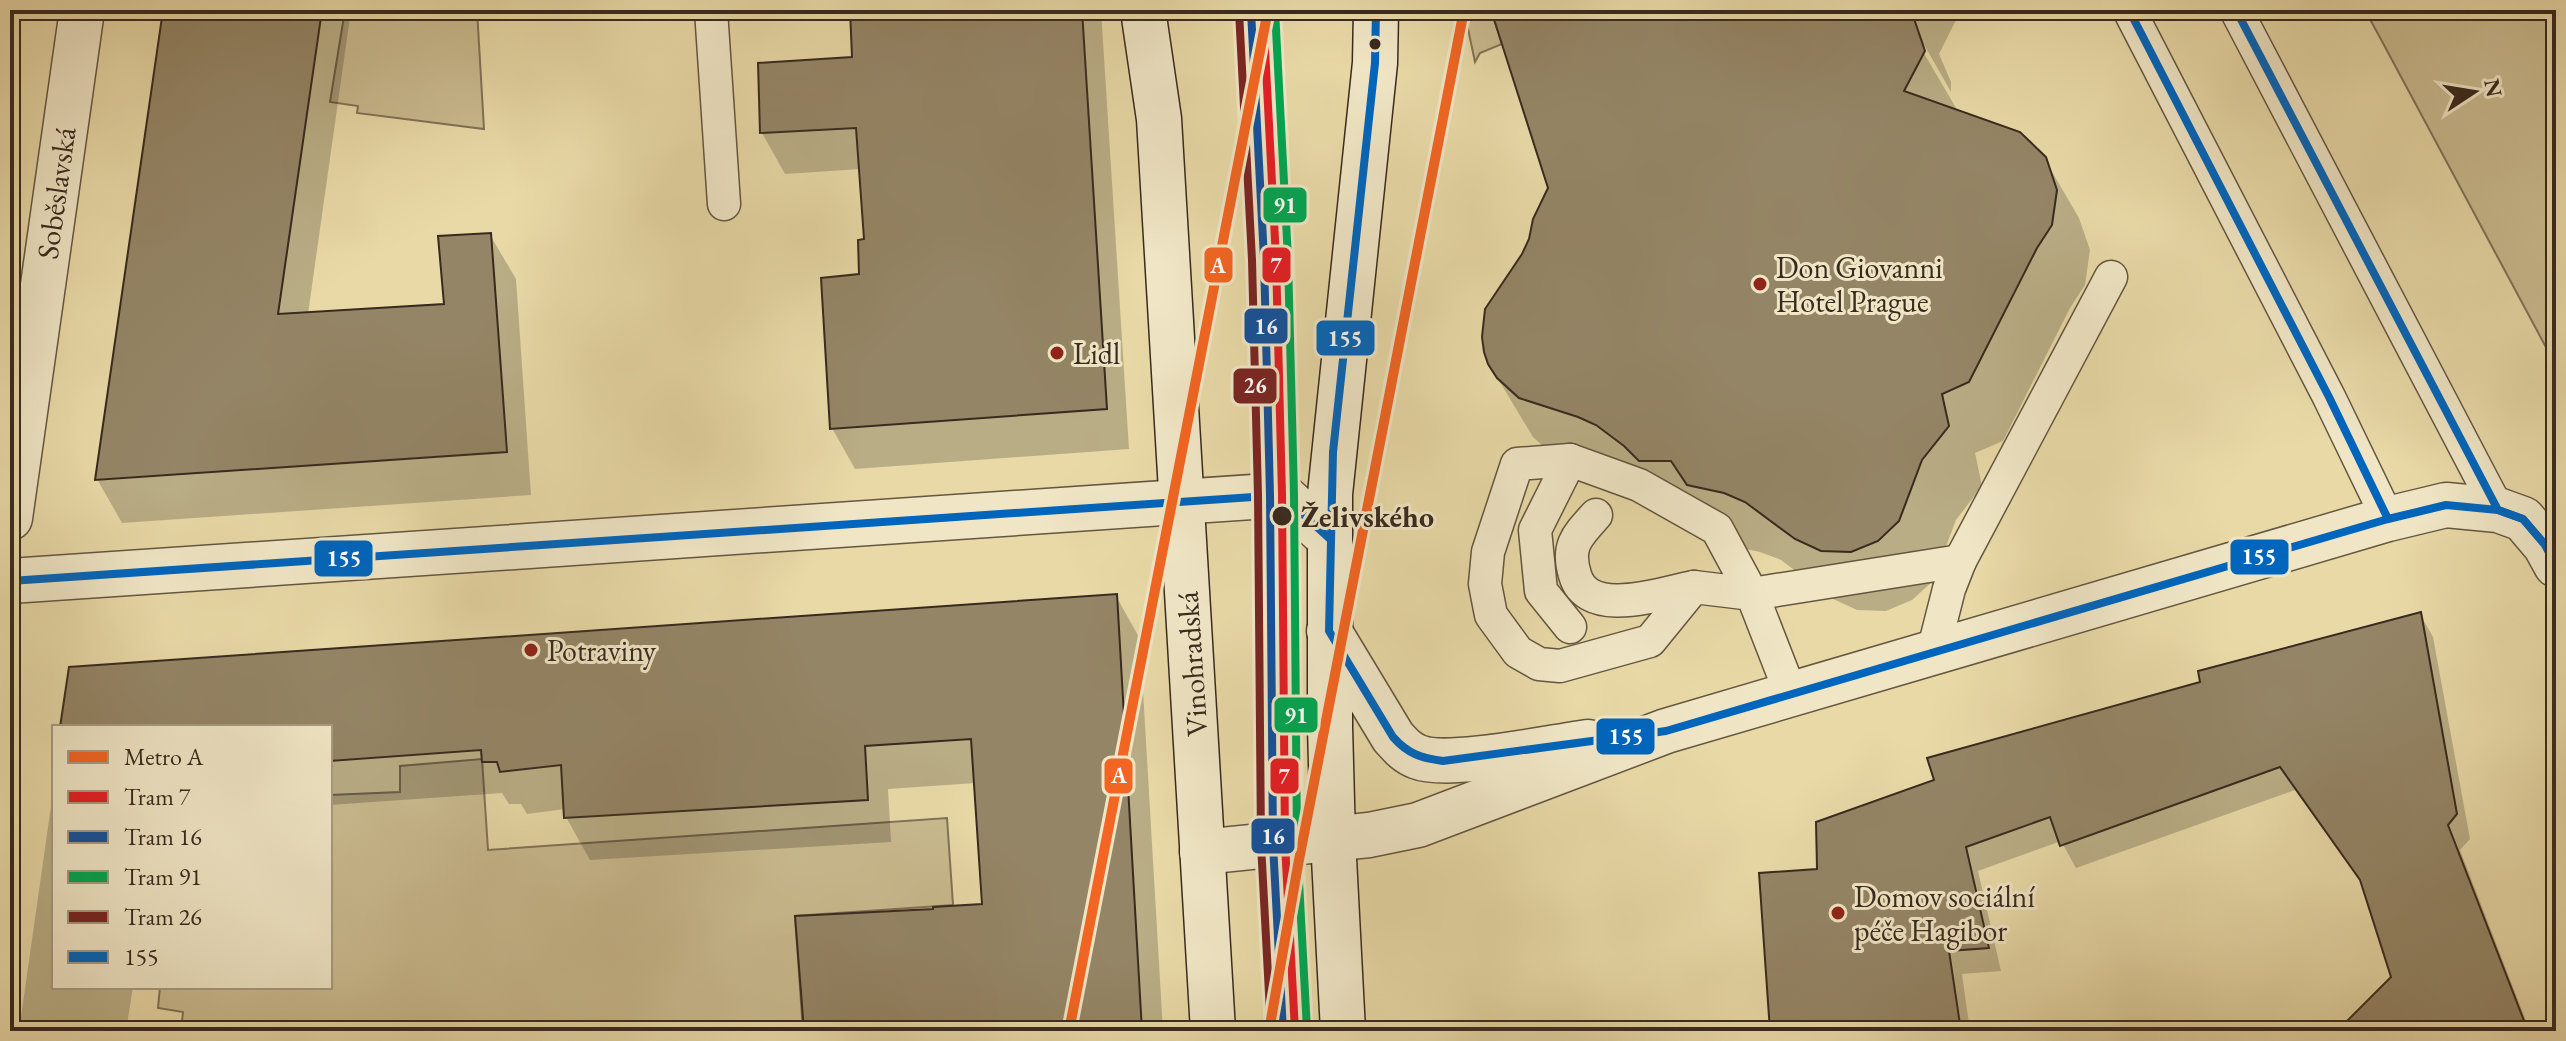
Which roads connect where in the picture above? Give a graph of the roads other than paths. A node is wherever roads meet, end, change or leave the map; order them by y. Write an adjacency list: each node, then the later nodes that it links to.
1 (82, 10): 15 (street, Soběslavská)
2 (711, 10): 8 (lane)
3 (1143, 10): 12 (street, Vinohradská)
4 (1263, 10): 11 (lane)
5 (1376, 10): 17 (street)
6 (2129, 10): 16 (lane)
7 (2236, 10): 13 (lane)
8 (724, 204)
9 (2111, 277): 18 (lane)
10 (1570, 460): 21 (lane); 22 (lane); 23 (lane)
11 (1282, 495): 12 (street); 17 (street)
12 (1182, 502): 20 (street); 29 (street, Vinohradská)
13 (2498, 510): 16 (street); 19 (street)
14 (1596, 515): 21 (lane)
15 (10, 518)
16 (2388, 519): 25 (street)
17 (1329, 538): 24 (street)
18 (1960, 561): 22 (lane); 25 (lane)
19 (2556, 565)
20 (10, 581)
21 (1694, 587): 22 (lane)
22 (1752, 594): 26 (lane)
23 (1570, 627)
24 (1329, 631): 27 (street); 28 (street)
25 (1933, 652): 26 (street)
26 (1791, 694): 27 (street)
27 (1666, 731): 28 (street)
28 (1333, 839): 29 (street); 31 (street)
29 (1202, 852): 30 (street, Vinohradská)
30 (1213, 1031)
31 (1343, 1031)

